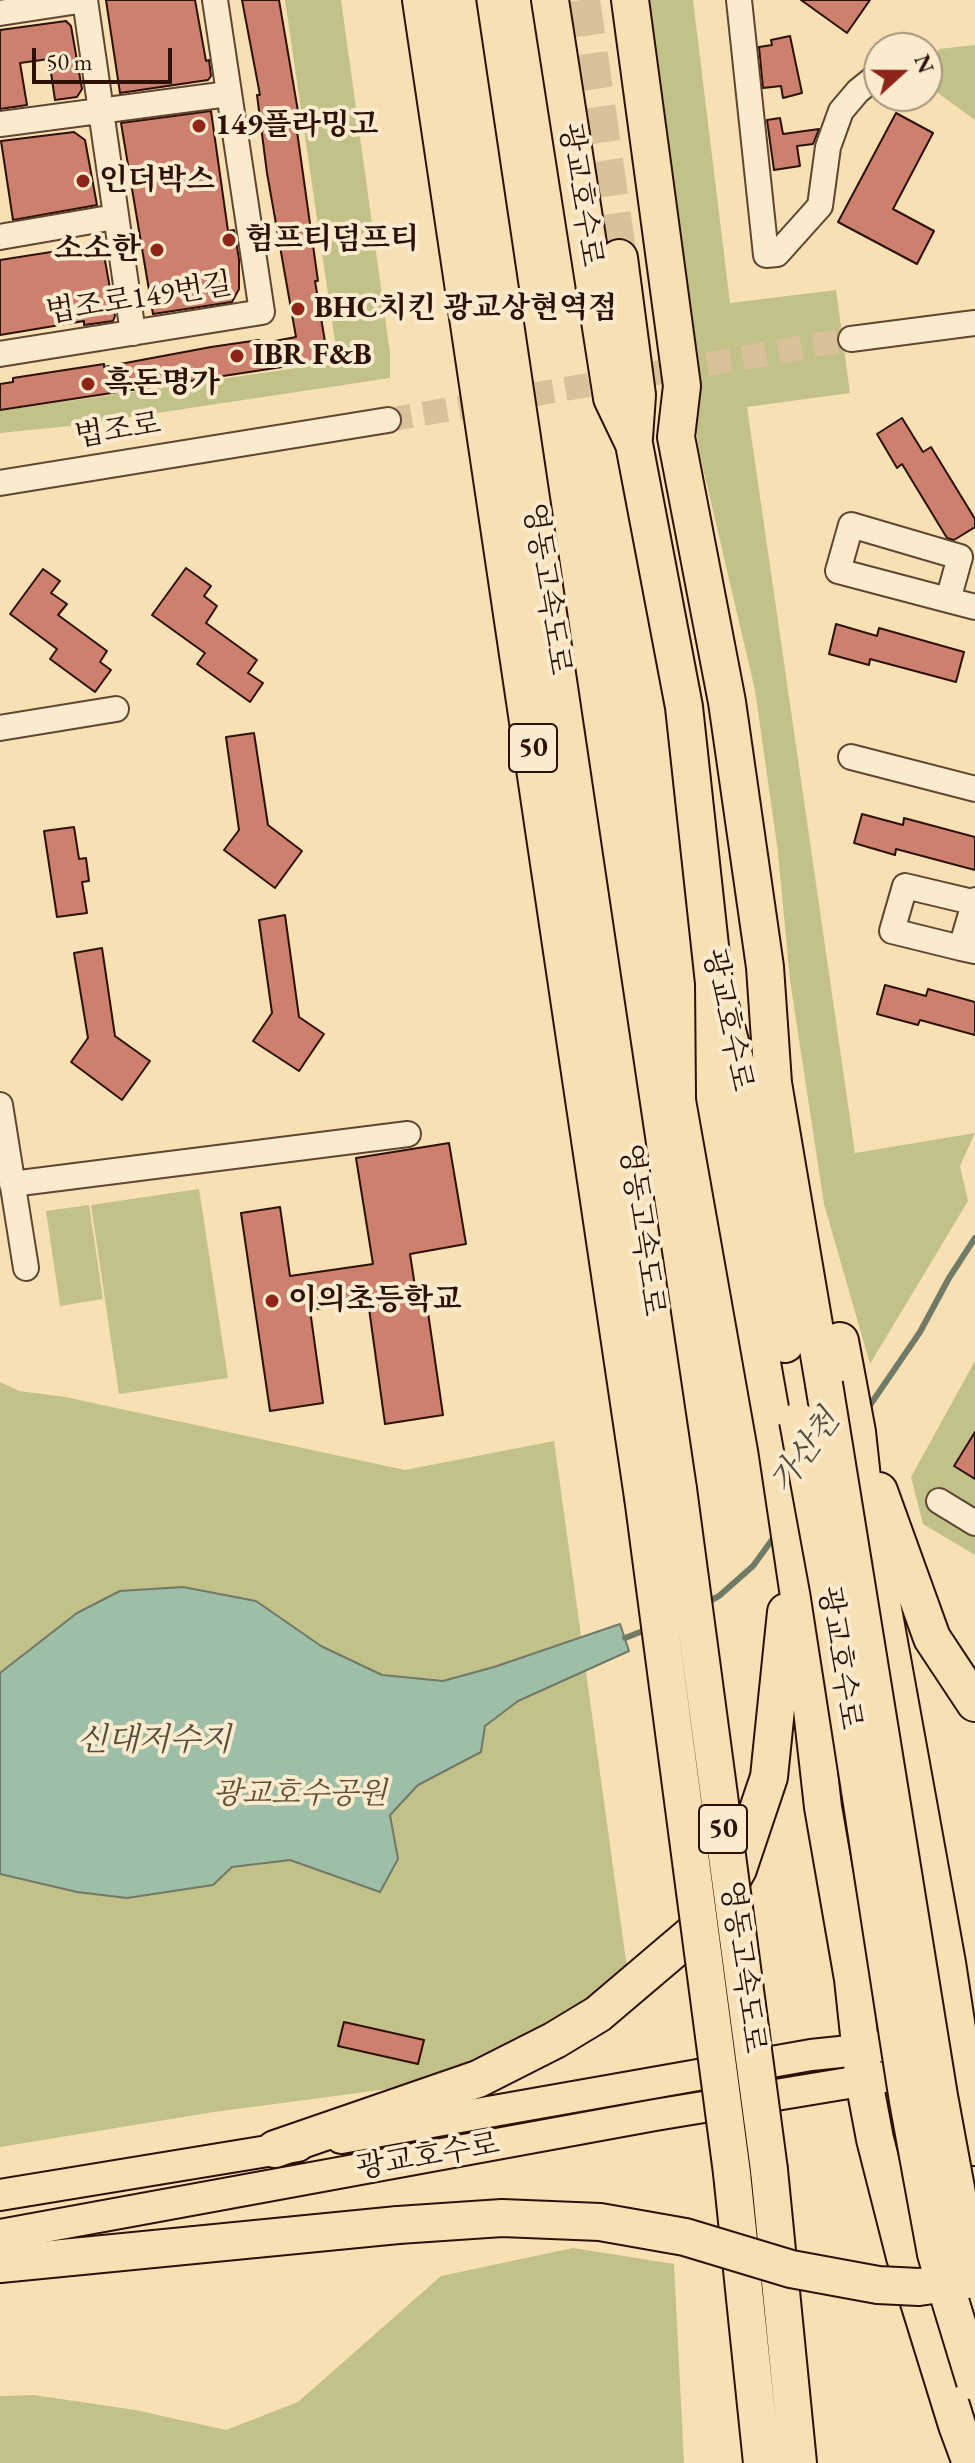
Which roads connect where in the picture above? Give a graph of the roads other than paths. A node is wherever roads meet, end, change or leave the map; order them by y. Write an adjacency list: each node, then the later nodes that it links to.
1 (85, 0): 8 (street); 11 (street)
2 (215, 0): 10 (street, 법조로149번길)
3 (421, 0): 51 (highway, 영동고속도로 / 50, bridge)
4 (457, 0): 52 (highway, 영동고속도로 / 50, bridge)
5 (550, 0): 21 (highway, 광교호수로)
6 (630, 0): 20 (highway, 광교호수로)
7 (739, 0): 9 (street)
8 (0, 13)
9 (863, 87)
10 (228, 94): 11 (street); 16 (street, 법조로149번길)
11 (102, 111): 12 (street); 13 (street)
12 (0, 124)
13 (115, 217): 14 (street); 16 (street)
14 (0, 237)
15 (975, 323): 17 (street)
16 (133, 333): 18 (street, 법조로149번길)
17 (851, 339)
18 (0, 354)
19 (388, 420): 22 (street, 법조로)
20 (676, 437): 21 (highway); 31 (highway, 광교호수로)
21 (634, 444): 36 (highway, 광교호수로)
22 (0, 483)
23 (948, 600): 23 (street); 24 (street)
24 (975, 607)
25 (116, 709): 26 (street)
26 (0, 728)
27 (851, 757): 28 (street)
28 (975, 789)
29 (974, 901): 30 (street); 30 (street)
30 (968, 950)
31 (765, 967): 38 (highway); 49 (highway, 광교호수로, bridge)
32 (0, 1105): 34 (street)
33 (408, 1134): 34 (street)
34 (12, 1184): 35 (street)
35 (26, 1268)
36 (787, 1434): 40 (highway); 50 (highway, 광교호수로, bridge)
37 (939, 1501): 39 (street)
38 (874, 1508): 41 (highway); 42 (highway)
39 (975, 1523)
40 (793, 1607): 43 (highway); 45 (highway)
41 (975, 1703)
42 (967, 2046): 43 (main road, 광교호수로); 44 (highway)
43 (862, 2066): 45 (main road, 광교호수로); 47 (main road, 광교호수로); 53 (highway)
44 (975, 2147)
45 (275, 2149): 46 (main road, 광교호수로)
46 (0, 2195)
47 (0, 2235)
48 (0, 2264): 49 (highway, bridge)
49 (975, 2276)
50 (975, 2382)
51 (762, 2463)
52 (798, 2463)
53 (971, 2463)

